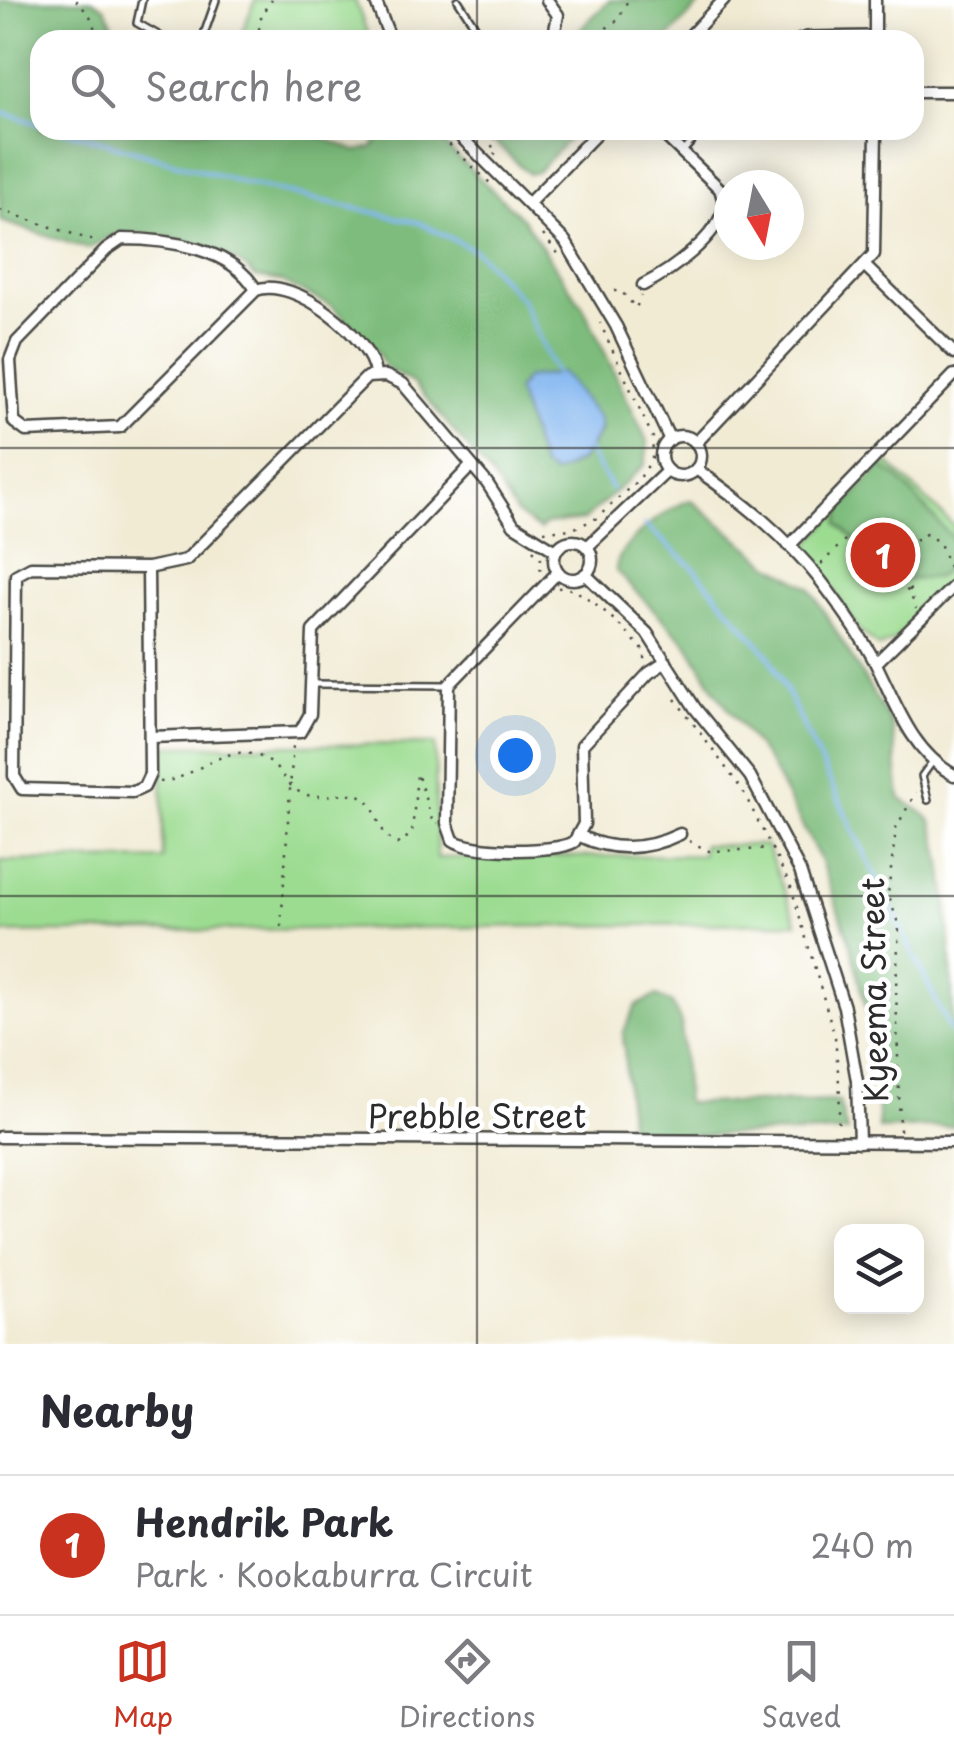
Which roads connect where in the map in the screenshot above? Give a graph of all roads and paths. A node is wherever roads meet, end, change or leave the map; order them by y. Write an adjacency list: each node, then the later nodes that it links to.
1 (76, 0): 11 (path)
2 (142, 0): 12 (lane)
3 (216, 0): 13 (lane)
4 (272, 0): 14 (path)
5 (374, 0): 15 (street)
6 (458, 0): 16 (lane)
7 (547, 0): 17 (street)
8 (628, 0): 18 (path)
9 (724, 0): 19 (street)
10 (875, 0): 20 (street)
11 (95, 30)
12 (149, 30)
13 (206, 30)
14 (258, 30)
15 (387, 30)
16 (478, 30)
17 (554, 30)
18 (604, 30)
19 (696, 30)
20 (875, 30)
21 (924, 92): 22 (street)
22 (954, 92)
23 (445, 140): 30 (path)
24 (468, 140): 31 (street)
25 (590, 140): 31 (street)
26 (669, 140): 29 (street)
27 (693, 140): 29 (lane)
28 (876, 140): 36 (street)
29 (682, 152): 37 (street)
30 (502, 194)
31 (530, 202): 44 (street)
32 (0, 210): 34 (path)
33 (536, 228): 35 (path)
34 (106, 250): 38 (street); 38 (street)
35 (567, 263)
36 (866, 267): 41 (street); 45 (street)
37 (643, 285): 39 (path)
38 (256, 290): 42 (street)
39 (614, 291)
40 (600, 322): 49 (path)
41 (954, 353)
42 (376, 375): 46 (street); 53 (street)
43 (954, 375): 50 (street)
44 (670, 440): 45 (street); 48 (street)
45 (696, 443): 47 (street)
46 (472, 466): 49 (street); 64 (street)
47 (696, 469): 48 (street); 50 (street)
48 (668, 471): 51 (street)
49 (538, 540): 52 (street); 57 (path)
50 (788, 546): 55 (street)
51 (588, 547): 52 (street); 56 (street)
52 (556, 551): 54 (street)
53 (148, 568): 68 (street); 71 (street)
54 (558, 572): 56 (street); 57 (street)
55 (814, 572): 59 (path); 62 (street)
56 (585, 574): 61 (street)
57 (546, 583): 63 (path); 65 (street)
58 (954, 583): 59 (path); 60 (street)
59 (910, 593): 60 (path)
60 (923, 618): 62 (street)
61 (666, 662): 63 (street); 82 (street)
62 (876, 663): 69 (street)
63 (649, 673): 77 (street)
64 (309, 684): 65 (lane); 67 (street)
65 (449, 685): 75 (street)
66 (668, 688): 78 (path)
67 (293, 735): 68 (street); 73 (path)
68 (150, 737): 71 (street)
69 (933, 761): 70 (street); 72 (lane)
70 (954, 775)
71 (148, 780): 73 (path)
72 (922, 785): 74 (lane); 83 (path, Kyeema Street)
73 (289, 788): 75 (path); 79 (path)
74 (928, 800)
75 (447, 823): 77 (street)
76 (680, 834): 77 (street); 78 (path)
77 (580, 836)
78 (774, 849): 81 (path)
79 (281, 927)
80 (0, 1138): 81 (street, Prebble Street)
81 (839, 1142): 82 (street, Prebble Street)
82 (859, 1142): 83 (street, Prebble Street)
83 (900, 1142): 84 (street, Prebble Street)
84 (954, 1142)

